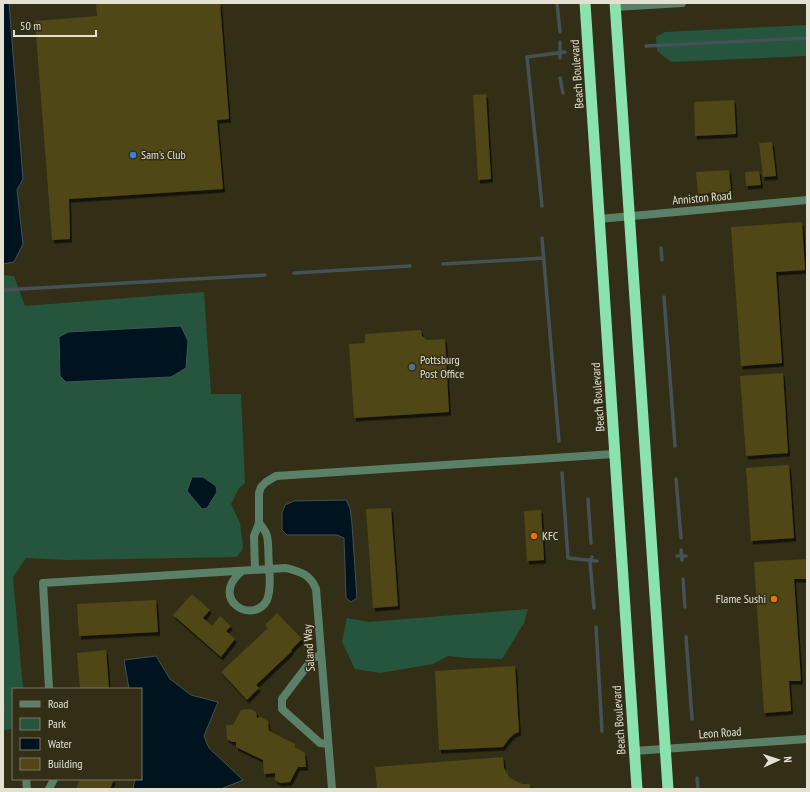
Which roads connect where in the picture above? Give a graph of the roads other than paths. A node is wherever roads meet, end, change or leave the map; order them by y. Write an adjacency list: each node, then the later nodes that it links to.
1 (585, 3): 6 (highway, Beach Boulevard)
2 (682, 3): 3 (street)
3 (615, 5): 5 (highway)
4 (807, 200): 5 (street, Anniston Road)
5 (630, 217): 6 (street, Anniston Road); 16 (highway)
6 (599, 219): 7 (highway, Beach Boulevard)
7 (614, 454): 8 (street); 17 (highway, Beach Boulevard)
8 (259, 523): 9 (street); 10 (street)
9 (269, 569): 10 (street, Saland Way); 11 (street); 12 (street, Saland Way)
10 (255, 570): 11 (street, Saland Way)
11 (242, 571): 13 (street, Saland Way)
12 (322, 656): 15 (street, Saland Way); 15 (street)
13 (49, 688)
14 (807, 739): 16 (street, Leon Road)
15 (328, 744): 20 (street, Saland Way)
16 (665, 748): 17 (street, Leon Road); 22 (highway)
17 (634, 751): 21 (highway, Beach Boulevard)
18 (54, 780): 19 (street)
19 (49, 789)
20 (332, 789)
21 (637, 789)
22 (668, 789)

